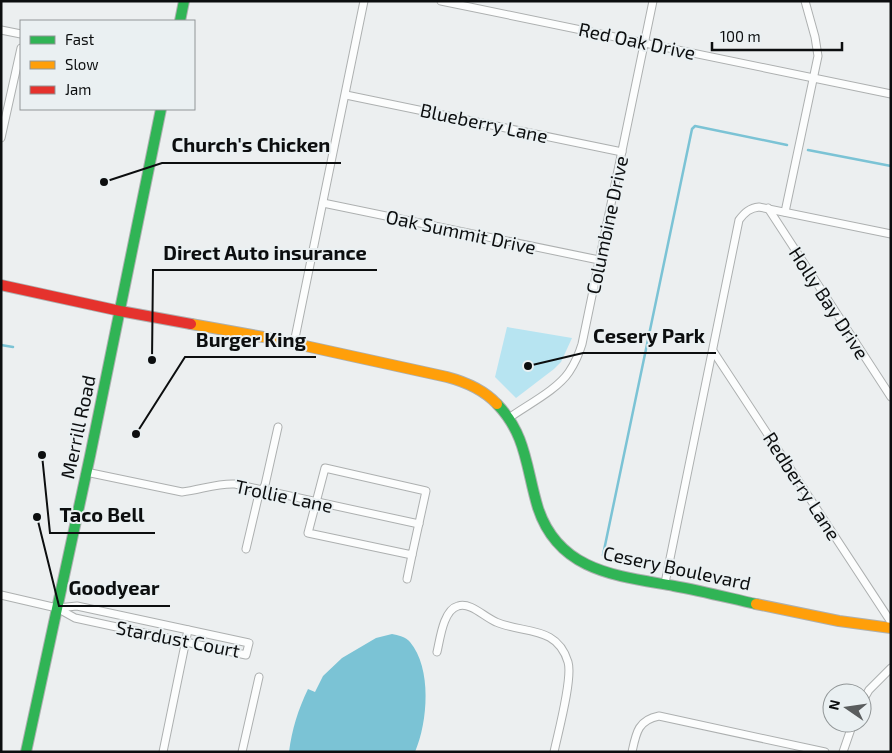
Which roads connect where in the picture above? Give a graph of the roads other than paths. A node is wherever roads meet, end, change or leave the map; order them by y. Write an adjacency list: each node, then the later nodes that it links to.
1 (184, 1): 6 (main road)
2 (364, 1): 13 (street)
3 (441, 1): 9 (street, Red Oak Drive)
4 (653, 1): 9 (street, Columbine Drive)
5 (805, 1): 11 (street)
6 (180, 20)
7 (1, 30): 8 (street)
8 (20, 34)
9 (644, 43): 11 (street, Red Oak Drive); 16 (street, Columbine Drive)
10 (20, 52): 15 (street)
11 (814, 78): 12 (street, Red Oak Drive); 19 (street)
12 (891, 94)
13 (346, 95): 16 (street, Blueberry Lane); 17 (street)
14 (161, 110): 23 (main road, Merrill Road)
15 (1, 138)
16 (622, 152): 21 (street, Columbine Drive)
17 (323, 203): 21 (street, Oak Summit Drive); 24 (street)
18 (768, 208): 19 (street); 25 (street); 26 (street, Holly Bay Drive)
19 (785, 212): 20 (street)
20 (891, 234)
21 (599, 260): 27 (street, Columbine Drive)
22 (1, 285): 23 (main road, Cesery Boulevard)
23 (120, 310): 24 (main road, Cesery Boulevard); 29 (main road, Merrill Road)
24 (294, 343): 27 (main road, Cesery Boulevard)
25 (713, 351): 36 (street); 39 (street, Redberry Lane)
26 (891, 397)
27 (509, 418): 36 (main road, Cesery Boulevard)
28 (278, 427): 30 (street)
29 (86, 472): 30 (street, Trollie Lane); 38 (main road, Merrill Road)
30 (262, 490): 31 (street, Trollie Lane); 33 (street)
31 (316, 502): 32 (street, Trollie Lane); 32 (street); 34 (street)
32 (419, 524): 34 (street)
33 (246, 549)
34 (412, 555): 35 (street)
35 (407, 579)
36 (665, 583): 40 (main road, Cesery Boulevard)
37 (1, 595): 38 (street)
38 (57, 608): 41 (street, Stardust Court); 42 (street, Stardust Court); 48 (main road, Merrill Road)
39 (891, 622)
40 (891, 628)
41 (188, 630): 42 (street); 42 (street, Stardust Court)
42 (185, 643): 49 (street)
43 (437, 652): 51 (street)
44 (891, 668): 46 (street)
45 (259, 677): 50 (street)
46 (872, 688)
47 (850, 733): 54 (street)
48 (26, 752)
49 (163, 752)
50 (242, 752)
51 (554, 752)
52 (632, 752): 53 (street)
53 (825, 752)
54 (843, 752)

